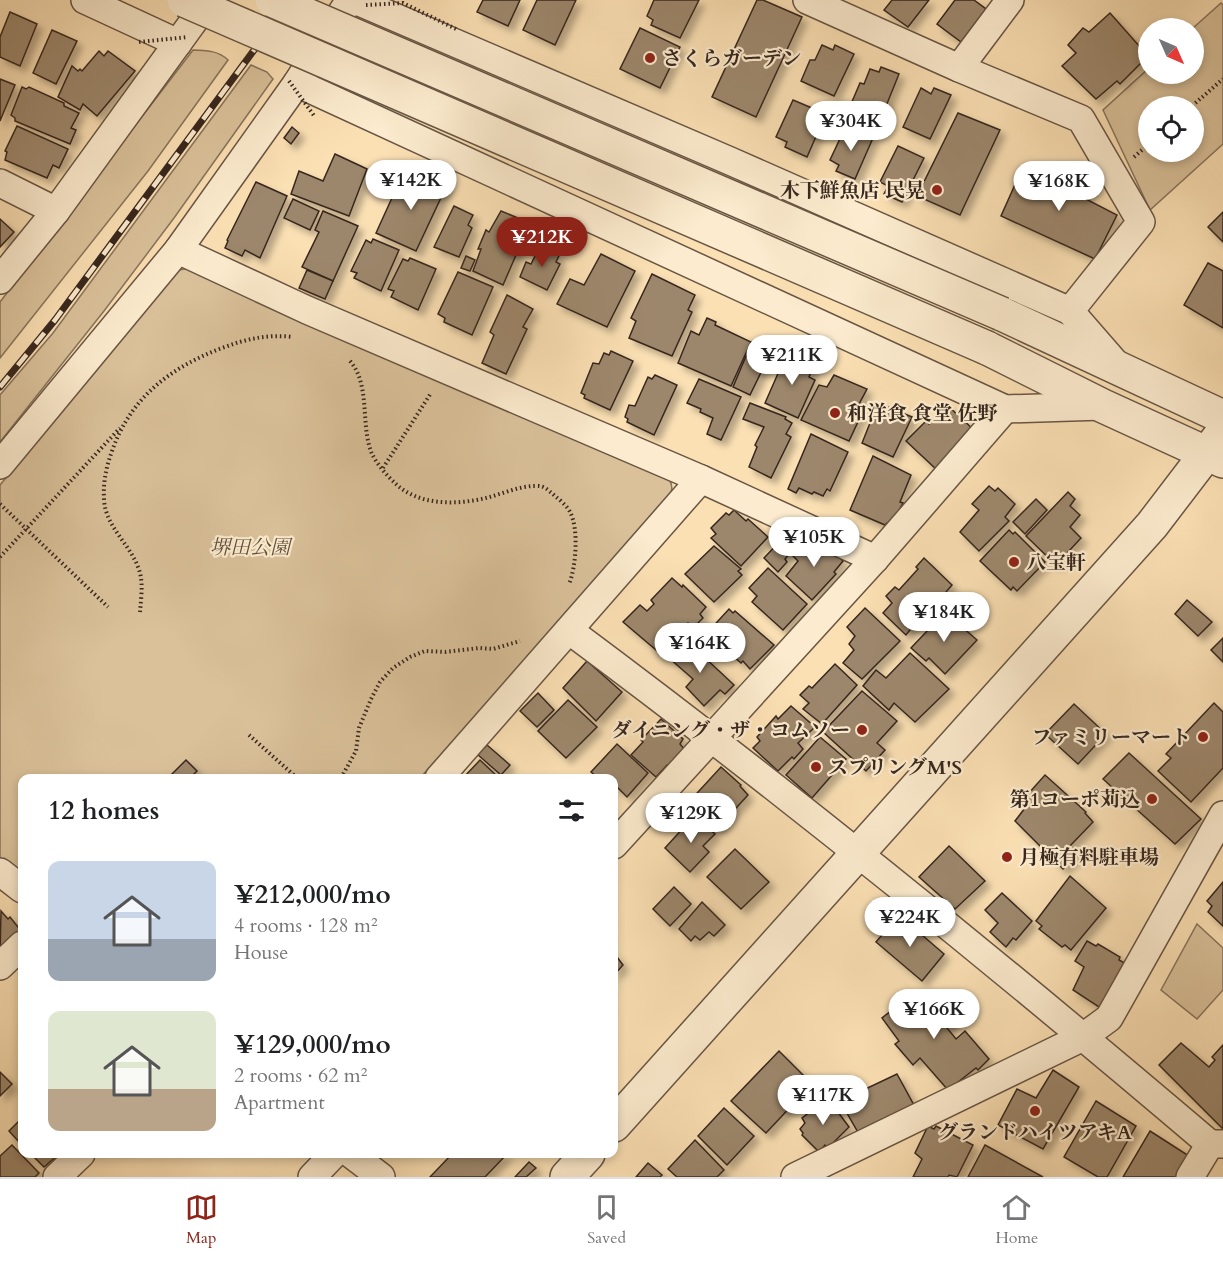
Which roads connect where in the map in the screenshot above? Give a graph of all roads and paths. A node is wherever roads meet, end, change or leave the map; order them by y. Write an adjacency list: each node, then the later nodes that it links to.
1 (85, 0): 11 (street)
2 (184, 0): 27 (street, bridge)
3 (209, 0): 11 (street)
4 (272, 0): 26 (street, bridge)
5 (350, 0): 14 (street)
6 (355, 0): 22 (street)
7 (809, 0): 12 (street)
8 (1010, 0): 12 (street)
9 (404, 3): 10 (path, bridge)
10 (458, 30)
11 (178, 43): 19 (street)
12 (959, 68): 22 (street)
13 (1223, 79): 15 (path)
14 (297, 83): 20 (street); 28 (street)
15 (1203, 96)
16 (1138, 153): 17 (path)
17 (1128, 162)
18 (0, 183): 19 (street)
19 (56, 211): 21 (street)
20 (178, 250): 25 (street); 32 (street)
21 (0, 280)
22 (1070, 312): 26 (street)
23 (297, 337): 30 (path)
24 (346, 356): 33 (path)
25 (446, 369): 33 (path); 34 (street)
26 (1122, 371): 29 (street)
27 (1103, 406): 28 (street); 31 (street)
28 (1005, 409): 38 (street)
29 (1223, 417)
30 (123, 425): 36 (path); 41 (path)
31 (1217, 449): 51 (street)
32 (0, 465)
33 (383, 468): 39 (path)
34 (701, 479): 38 (street); 42 (street)
35 (0, 504): 36 (path)
36 (26, 529): 37 (path); 40 (path)
37 (0, 557)
38 (874, 559): 45 (street)
39 (566, 590)
40 (108, 607)
41 (140, 612)
42 (570, 631): 45 (street); 48 (street)
43 (523, 640): 47 (path)
44 (249, 735): 46 (path)
45 (711, 738): 50 (street); 51 (street)
46 (293, 774)
47 (343, 774)
48 (443, 774)
49 (1223, 815): 56 (street)
50 (618, 841)
51 (858, 854): 56 (street); 57 (street)
52 (0, 872): 53 (street)
53 (18, 887)
54 (18, 949): 55 (street)
55 (0, 966)
56 (1083, 1036): 58 (street); 67 (street)
57 (618, 1121)
58 (1216, 1144): 68 (street)
59 (77, 1158): 63 (street)
60 (330, 1158): 64 (street)
61 (356, 1158): 65 (street)
62 (584, 1158): 66 (street)
63 (57, 1177)
64 (312, 1177)
65 (381, 1177)
66 (567, 1177)
67 (795, 1177)
68 (1190, 1177)

